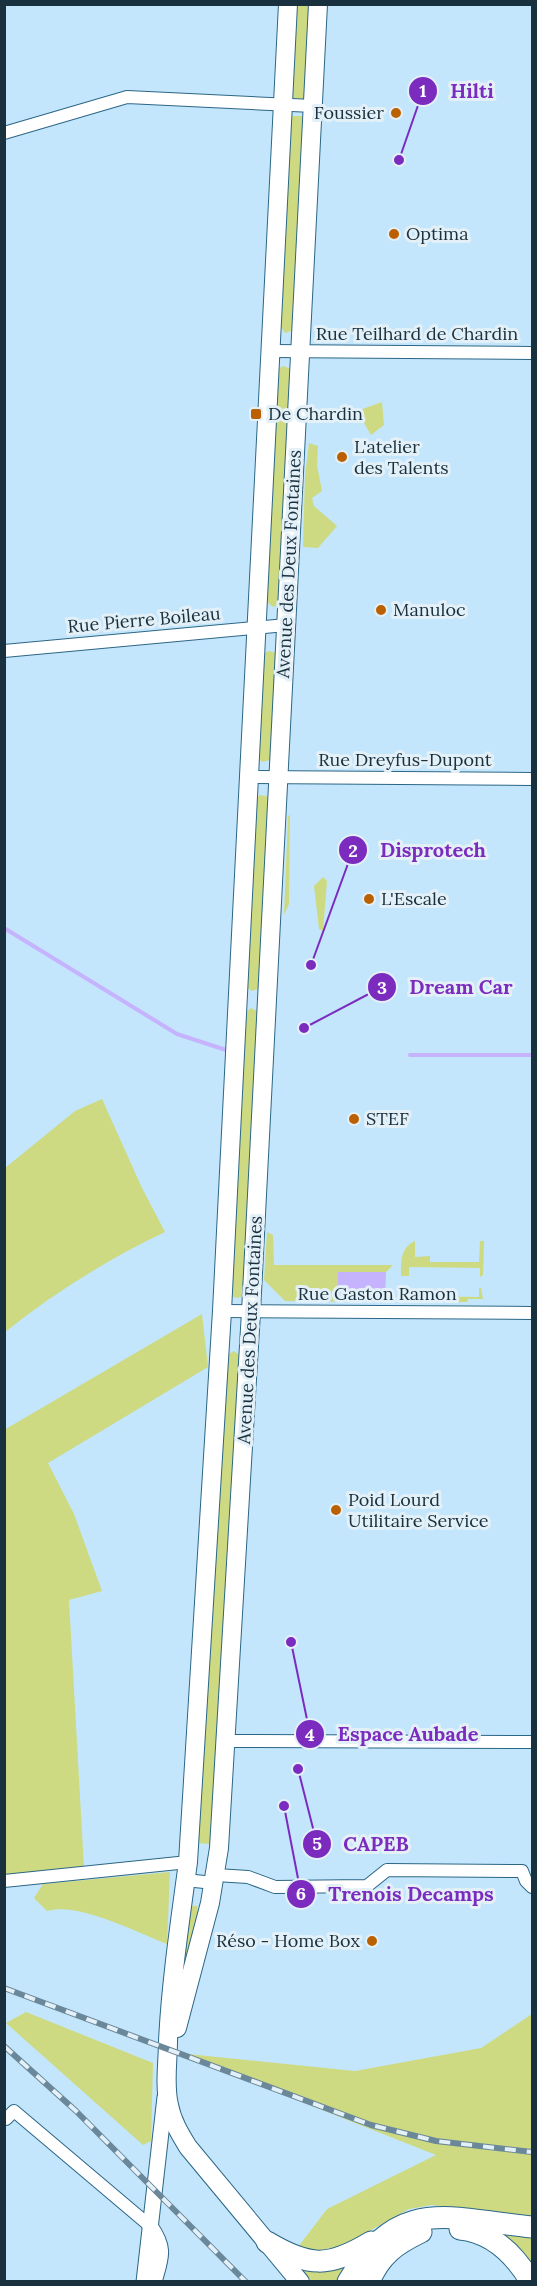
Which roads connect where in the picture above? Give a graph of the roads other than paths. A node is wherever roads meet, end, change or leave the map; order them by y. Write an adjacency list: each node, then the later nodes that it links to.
1 (288, 4): 3 (main road, Avenue des Deux Fontaines)
2 (318, 4): 4 (main road, Avenue des Deux Fontaines)
3 (284, 106): 4 (street); 5 (street); 6 (main road, Avenue des Deux Fontaines)
4 (313, 106): 7 (main road, Avenue des Deux Fontaines)
5 (4, 133)
6 (271, 351): 7 (street); 10 (main road, Avenue des Deux Fontaines)
7 (300, 351): 8 (street, Rue Teilhard de Chardin); 9 (main road, Avenue des Deux Fontaines)
8 (532, 353)
9 (286, 625): 10 (street, Rue Pierre Boileau); 13 (main road, Avenue des Deux Fontaines)
10 (256, 628): 11 (street, Rue Pierre Boileau); 12 (main road, Avenue des Deux Fontaines)
11 (4, 651)
12 (250, 777): 13 (street); 15 (main road, Avenue des Deux Fontaines)
13 (278, 777): 14 (street, Rue Dreyfus-Dupont); 16 (main road, Avenue des Deux Fontaines)
14 (532, 779)
15 (222, 1311): 16 (street, Rue Gaston Ramon); 20 (main road, Avenue des Deux Fontaines)
16 (251, 1312): 17 (street, Rue Gaston Ramon); 18 (main road, Avenue des Deux Fontaines)
17 (532, 1313)
18 (225, 1741): 19 (street); 21 (main road, Avenue des Deux Fontaines)
19 (532, 1742)
20 (186, 1871): 21 (street); 22 (street); 24 (main road, Avenue des Deux Fontaines)
21 (215, 1879): 23 (street); 24 (main road, Avenue des Deux Fontaines)
22 (4, 1881)
23 (532, 1887)
24 (167, 2070): 26 (street, Avenue des Deux Fontaines); 29 (main road)
25 (6, 2119): 26 (street)
26 (150, 2226): 30 (street, Avenue des Deux Fontaines); 31 (street, Avenue des Deux Fontaines)
27 (532, 2227): 28 (highway)
28 (387, 2233): 29 (highway); 33 (highway)
29 (267, 2242): 32 (main road)
30 (144, 2282)
31 (154, 2282)
32 (300, 2282)
33 (348, 2282)
34 (369, 2282): 35 (highway)
35 (531, 2282)

